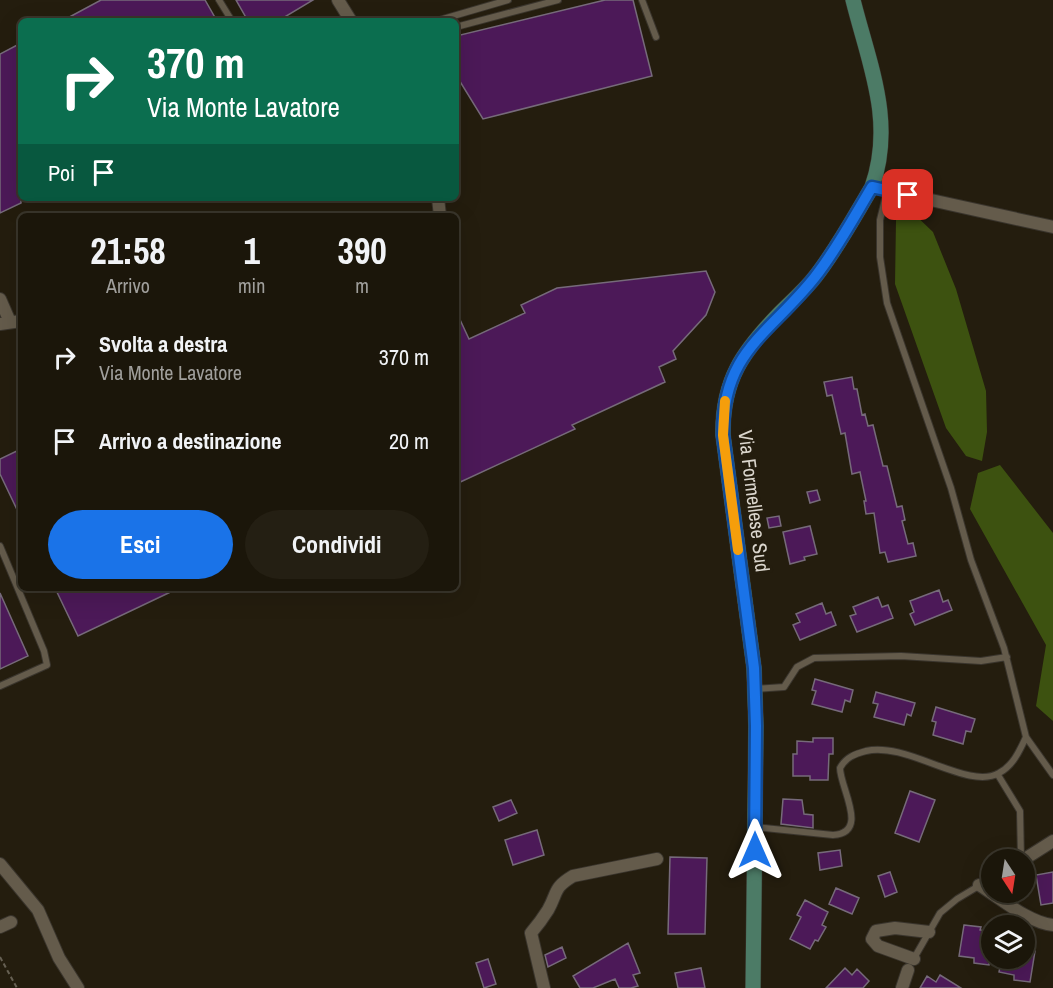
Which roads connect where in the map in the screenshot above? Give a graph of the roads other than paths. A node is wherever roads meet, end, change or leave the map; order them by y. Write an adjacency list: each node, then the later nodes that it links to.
1 (219, 0): 7 (lane)
2 (338, 0): 8 (street)
3 (508, 0): 9 (lane)
4 (558, 0): 10 (lane)
5 (642, 0): 11 (lane)
6 (852, 0): 12 (street, Via Formellese Sud)
7 (230, 18)
8 (349, 18)
9 (446, 18)
10 (459, 26)
11 (656, 37)
12 (880, 189): 13 (street); 19 (lane); 21 (street, Via Formellese Sud)
13 (1053, 228)
14 (0, 299): 15 (street)
15 (10, 322)
16 (0, 546): 17 (lane)
17 (18, 589)
18 (19, 591): 20 (lane)
19 (1007, 657): 21 (lane); 22 (lane)
20 (0, 686)
21 (755, 689): 25 (street, Via Formellese Sud)
22 (1026, 737): 23 (lane); 24 (lane)
23 (998, 775): 25 (lane); 27 (lane)
24 (1053, 775)
25 (755, 827): 37 (street, Via Formellese Sud)
26 (1053, 841): 28 (street)
27 (1022, 849)
28 (1035, 852)
29 (657, 859): 36 (street)
30 (0, 864): 35 (street)
31 (979, 885): 32 (street); 33 (lane)
32 (1053, 925)
33 (929, 932): 34 (lane); 34 (street)
34 (911, 964): 38 (street)
35 (78, 988)
36 (544, 988)
37 (753, 988)
38 (902, 988)

